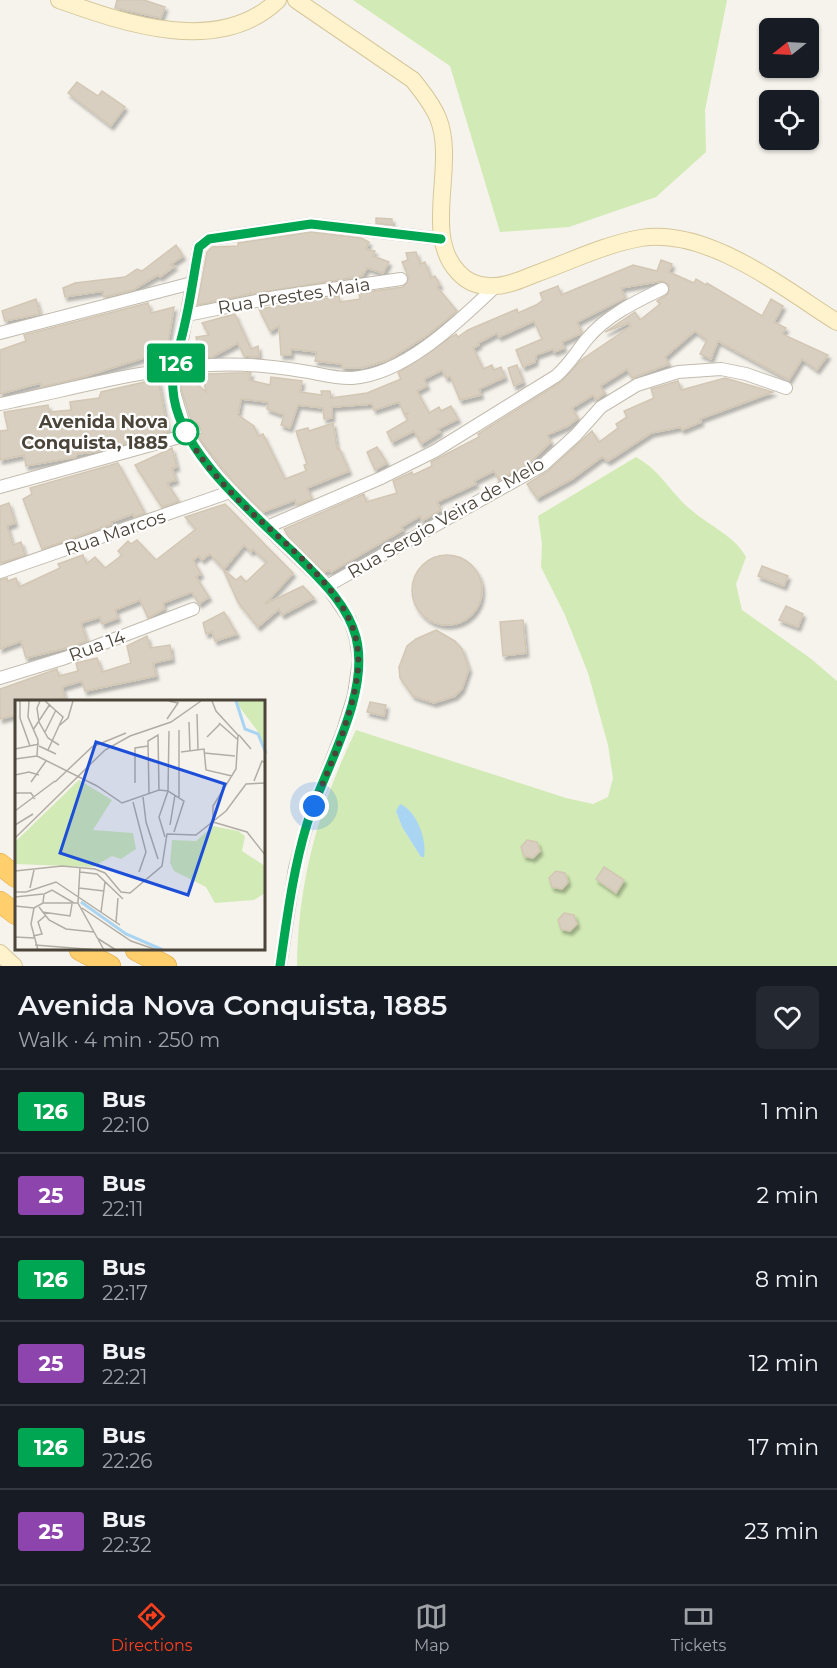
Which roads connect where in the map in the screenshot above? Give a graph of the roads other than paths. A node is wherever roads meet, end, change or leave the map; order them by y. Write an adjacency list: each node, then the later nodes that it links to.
1 (58, 0): 2 (main road)
2 (278, 0)
3 (296, 0): 4 (main road)
4 (441, 239): 6 (street); 7 (main road)
5 (401, 279): 9 (street, Rua Prestes Maia)
6 (192, 283): 9 (street); 11 (street)
7 (496, 286): 10 (main road); 12 (street)
8 (662, 289): 18 (street)
9 (187, 315): 12 (street)
10 (837, 322)
11 (0, 333)
12 (175, 368): 14 (street); 15 (street)
13 (786, 388): 20 (street, Rua Sergio Veira de Melo)
14 (0, 404)
15 (187, 435): 16 (street); 17 (street)
16 (0, 487)
17 (230, 492): 18 (street); 19 (street, Rua Marcos)
18 (267, 527): 20 (street)
19 (0, 572)
20 (327, 586): 33 (street)
21 (193, 609): 22 (street, Rua 14)
22 (0, 678)
23 (0, 864): 24 (highway)
24 (15, 875)
25 (0, 902): 26 (highway)
26 (15, 913)
27 (82, 951): 31 (highway)
28 (138, 951): 32 (highway)
29 (0, 953): 30 (main road)
30 (14, 966)
31 (110, 966)
32 (166, 966)
33 (280, 966)

